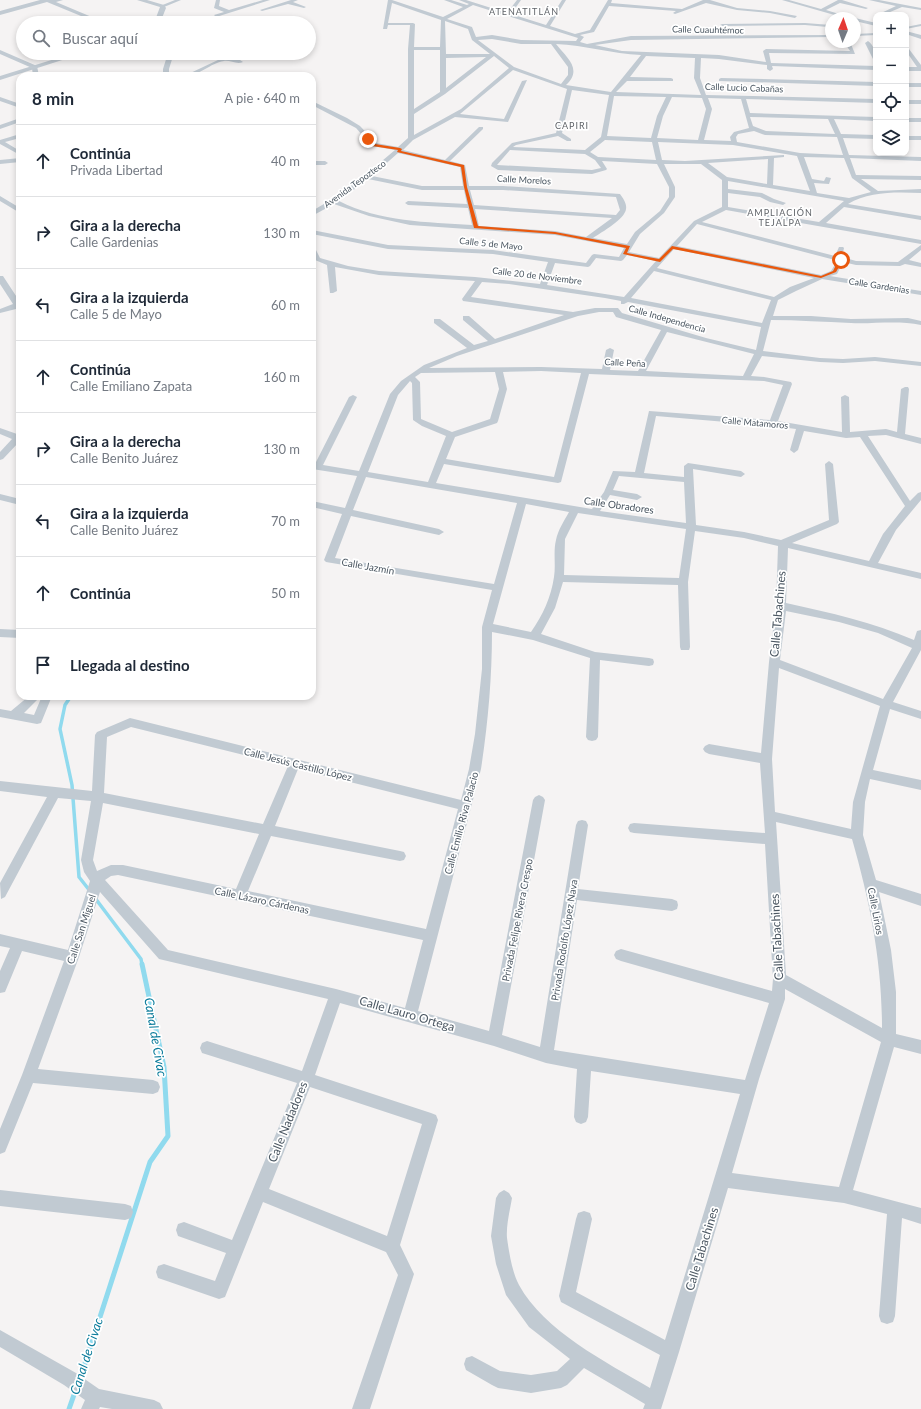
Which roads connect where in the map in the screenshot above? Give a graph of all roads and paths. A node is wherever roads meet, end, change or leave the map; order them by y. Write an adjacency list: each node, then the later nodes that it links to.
1 (30, 0): 27 (street)
2 (47, 0): 3 (street); 37 (street); 40 (street)
3 (60, 0)
4 (140, 0): 23 (street)
5 (179, 0): 23 (street)
6 (218, 0): 34 (street)
7 (268, 0): 34 (street)
8 (280, 0): 19 (street)
9 (296, 0): 19 (street)
10 (446, 0): 24 (street)
11 (461, 0): 20 (street)
12 (519, 0): 39 (street)
13 (564, 0): 52 (street)
14 (784, 0): 18 (street)
15 (871, 0): 22 (street)
16 (390, 1): 45 (street); 71 (street)
17 (706, 1): 31 (street); 32 (street)
18 (793, 1): 33 (street)
19 (288, 2): 26 (street); 30 (street)
20 (472, 2): 24 (street); 39 (street)
21 (609, 2): 31 (street); 59 (street)
22 (902, 5): 29 (street); 36 (street)
23 (162, 6): 41 (street)
24 (466, 6): 45 (street)
25 (750, 6): 32 (street)
26 (304, 7)
27 (0, 8)
28 (866, 8): 33 (street)
29 (921, 9)
30 (262, 10)
31 (682, 10): 43 (street)
32 (745, 10): 38 (street); 44 (street)
33 (822, 10): 35 (street)
34 (229, 12): 42 (street)
35 (829, 12)
36 (886, 12)
37 (0, 13)
38 (739, 13)
39 (508, 14): 52 (street)
40 (86, 16)
41 (160, 16)
42 (216, 16)
43 (667, 16)
44 (795, 17)
45 (443, 19): 62 (street, Calle Lucio Cabañas); 68 (street)
46 (873, 19): 49 (street)
47 (726, 20): 55 (street)
48 (861, 21): 49 (street)
49 (868, 23): 50 (street)
50 (873, 24)
51 (921, 25): 54 (street)
52 (547, 26): 59 (street)
53 (825, 26): 55 (street)
54 (909, 27)
55 (717, 31): 60 (street, Calle Cuauhtémoc); 64 (street, Calle Cuauhtémoc)
56 (909, 33): 61 (street)
57 (873, 34): 58 (street)
58 (861, 35)
59 (578, 36): 64 (street); 65 (street)
60 (825, 36)
61 (921, 37)
62 (474, 39): 63 (street); 76 (street, Calle Lucio Cabañas)
63 (552, 42): 65 (street); 106 (street)
64 (597, 42): 67 (street, Calle Cuauhtémoc)
65 (577, 43): 67 (street)
66 (868, 43): 74 (street)
67 (586, 46): 75 (street)
68 (443, 48): 71 (street); 77 (street)
69 (850, 48): 73 (street)
70 (907, 48): 91 (street)
71 (411, 49): 121 (street)
72 (0, 52): 79 (street)
73 (827, 53): 85 (street); 87 (street)
74 (873, 53)
75 (645, 54): 78 (street); 99 (street)
76 (493, 55): 77 (street); 88 (street, Calle Lucio Cabañas); 109 (street)
77 (444, 56): 109 (street)
78 (698, 56): 85 (street); 113 (street)
79 (16, 59)
80 (19, 60): 86 (street)
81 (58, 60): 86 (street)
82 (169, 60): 94 (street)
83 (222, 60): 84 (street); 95 (street)
84 (240, 62)
85 (768, 64): 87 (street); 102 (street)
86 (35, 67): 92 (street); 93 (street)
87 (834, 67): 89 (street)
88 (512, 68): 98 (street, Calle Lucio Cabañas); 123 (street, Avenida Tepozteco)
89 (873, 68)
90 (909, 69): 91 (street)
91 (921, 69)
92 (19, 72)
93 (36, 72)
94 (166, 72)
95 (196, 72)
96 (16, 73): 97 (street)
97 (0, 78)
98 (527, 78): 106 (street, Calle Lucio Cabañas); 123 (street)
99 (626, 79): 100 (street); 110 (street)
100 (671, 80)
101 (721, 80): 108 (street)
102 (774, 81): 103 (street); 108 (street)
103 (873, 84)
104 (909, 85): 105 (street)
105 (921, 85)
106 (562, 86): 107 (street, Calle Lucio Cabañas)
107 (570, 88): 110 (street, Calle Lucio Cabañas); 135 (street)
108 (750, 89): 114 (street, Calle Lucio Cabañas); 116 (street, Calle Lucio Cabañas)
109 (443, 93): 121 (street)
110 (612, 94): 111 (street, Calle Lucio Cabañas); 139 (street)
111 (670, 95): 113 (street, Calle Lucio Cabañas); 143 (street)
112 (7, 96): 115 (street)
113 (703, 96): 114 (street, Calle Lucio Cabañas); 145 (street)
114 (743, 97): 122 (street)
115 (0, 99): 119 (street)
116 (873, 101)
117 (909, 102): 118 (street)
118 (921, 102)
119 (16, 105)
120 (316, 105): 149 (street)
121 (411, 113): 142 (street)
122 (747, 115): 124 (street); 134 (street)
123 (454, 116): 142 (street, Avenida Tepozteco)
124 (830, 117): 126 (street); 136 (street)
125 (0, 118): 130 (street)
126 (873, 119)
127 (909, 120): 128 (street)
128 (921, 120)
129 (16, 122): 130 (street)
130 (13, 123): 131 (street); 132 (street)
131 (16, 124)
132 (0, 127)
133 (481, 128): 159 (street)
134 (754, 129): 136 (street); 147 (street)
135 (559, 134): 144 (street); 148 (street)
136 (839, 136): 138 (street); 153 (street)
137 (16, 137): 146 (street)
138 (873, 137)
139 (604, 138): 143 (street); 151 (street)
140 (909, 138): 141 (street)
141 (921, 138)
142 (411, 139): 149 (street, Avenida Tepozteco)
143 (654, 139): 145 (street); 162 (street)
144 (570, 140)
145 (701, 141): 147 (street)
146 (0, 142): 150 (street)
147 (735, 144): 152 (street)
148 (508, 148): 151 (street); 155 (street)
149 (399, 150): 159 (street); 164 (street, Avenida Tepozteco)
150 (16, 151)
151 (586, 152): 155 (street)
152 (798, 155): 153 (street); 154 (street); 169 (street)
153 (845, 156): 156 (street); 165 (street)
154 (771, 157): 160 (street); 170 (street)
155 (596, 159): 162 (street)
156 (921, 159)
157 (16, 160): 158 (street)
158 (0, 162)
159 (446, 162): 171 (street)
160 (703, 162): 162 (street); 168 (street)
161 (316, 163): 163 (street)
162 (660, 163): 197 (street)
163 (325, 164)
164 (368, 177): 171 (street, Calle Morelos); 178 (street, Avenida Tepozteco)
165 (854, 177): 167 (street); 174 (street)
166 (828, 178): 169 (street)
167 (921, 178)
168 (725, 179): 170 (street); 172 (street)
169 (810, 181): 175 (street)
170 (770, 186): 175 (street)
171 (466, 187): 182 (street); 186 (street, Calle Morelos)
172 (725, 191): 180 (street); 184 (street)
173 (921, 191): 174 (street)
174 (877, 193): 177 (street)
175 (814, 194): 177 (street)
176 (0, 198): 183 (street)
177 (850, 200): 181 (street)
178 (334, 202): 185 (street, Avenida Tepozteco); 190 (street)
179 (408, 203): 182 (street)
180 (783, 203)
181 (843, 205): 187 (street); 189 (street)
182 (470, 206): 186 (street); 190 (street)
183 (16, 208)
184 (725, 208): 188 (street); 189 (street)
185 (316, 212)
186 (619, 218): 192 (street)
187 (921, 218)
188 (696, 222): 194 (street); 199 (street)
189 (821, 224): 193 (street)
190 (476, 227): 192 (street)
191 (316, 233): 201 (street, Calle 5 de Mayo)
192 (588, 239): 197 (street)
193 (921, 242)
194 (672, 247): 200 (street); 206 (street, Calle Gardenias)
195 (841, 248): 199 (street)
196 (921, 248): 202 (street)
197 (627, 250): 200 (street, Calle 5 de Mayo); 201 (street, Calle 5 de Mayo)
198 (316, 257): 203 (street, Calle 20 de Noviembre)
199 (839, 259): 202 (street); 206 (street)
200 (660, 260): 205 (street)
201 (552, 261): 209 (street)
202 (902, 263): 204 (street)
203 (331, 265): 208 (street, Calle 20 de Noviembre); 210 (street)
204 (921, 265)
205 (653, 269): 213 (street); 214 (street)
206 (821, 277): 211 (street, Calle Gardenias); 214 (street)
207 (0, 278): 212 (street)
208 (480, 280): 209 (street, Calle 20 de Noviembre); 218 (street)
209 (542, 287): 213 (street, Calle 20 de Noviembre)
210 (333, 291)
211 (921, 293)
212 (16, 299)
213 (627, 299): 216 (street); 221 (street, Calle 20 de Noviembre)
214 (775, 299): 221 (street)
215 (16, 304): 217 (street)
216 (615, 310): 218 (street, Calle Independencia); 223 (street, Calle Independencia)
217 (0, 311)
218 (575, 314): 224 (street, Calle Independencia)
219 (466, 318): 224 (street)
220 (437, 321): 225 (street)
221 (766, 322): 222 (street, Calle 20 de Noviembre); 227 (street)
222 (921, 323)
223 (665, 329): 227 (street, Calle Independencia); 233 (street)
224 (494, 342): 225 (street, Calle Independencia)
225 (473, 348): 230 (street, Calle Independencia)
226 (610, 350): 232 (street)
227 (759, 353): 228 (street, Calle Independencia); 235 (street)
228 (921, 364)
229 (498, 369): 230 (street, Calle Peña); 231 (street, Calle Peña); 243 (street)
230 (418, 371): 234 (street, Calle Independencia)
231 (586, 371): 232 (street, Calle Peña); 251 (street)
232 (606, 372): 233 (street, Calle Peña)
233 (640, 374): 235 (street, Calle Peña)
234 (410, 377): 243 (street); 254 (street, Calle Independencia)
235 (746, 378): 239 (street, Calle Peña)
236 (905, 389): 244 (street)
237 (353, 397): 253 (street)
238 (845, 397): 246 (street)
239 (773, 424): 240 (street, Calle Matamoros); 256 (street, Calle Matamoros)
240 (801, 427): 246 (street, Calle Matamoros); 249 (street)
241 (0, 431): 245 (street)
242 (862, 433): 244 (street, Calle Matamoros); 246 (street, Calle Matamoros); 266 (street)
243 (451, 435): 251 (street)
244 (901, 435): 248 (street, Calle Matamoros)
245 (16, 436)
246 (846, 436)
247 (16, 440): 250 (street)
248 (921, 441)
249 (794, 450)
250 (0, 457)
251 (441, 461): 258 (street)
252 (829, 464): 272 (street)
253 (320, 468): 254 (street, Calle Obradores)
254 (362, 474): 258 (street, Calle Obradores); 268 (street, Calle Jazmín)
255 (742, 474): 257 (street)
256 (639, 475): 257 (street); 259 (street)
257 (689, 480): 270 (street)
258 (432, 485): 264 (street, Calle Obradores)
259 (608, 492): 262 (street); 269 (street)
260 (921, 495): 266 (street)
261 (0, 497): 263 (street)
262 (637, 497)
263 (16, 501)
264 (522, 501): 267 (street, Calle Obradores); 277 (street, Calle Emilio Riva Palacio)
265 (316, 505): 268 (street)
266 (909, 506): 273 (street)
267 (575, 510): 269 (street, Calle Obradores); 275 (street)
268 (347, 512): 271 (street); 277 (street, Calle Jazmín)
269 (594, 513): 270 (street, Calle Obradores)
270 (691, 527): 272 (street, Calle Obradores); 276 (street)
271 (439, 532)
272 (783, 543): 273 (street, Calle Obradores); 278 (street, Calle Tabachines)
273 (872, 564): 274 (street, Calle Obradores)
274 (921, 576)
275 (559, 578): 276 (street); 282 (street)
276 (683, 582): 284 (street)
277 (498, 588): 279 (street, Calle Emilio Riva Palacio)
278 (781, 606): 283 (street); 287 (street, Calle Tabachines)
279 (487, 627): 282 (street); 304 (street, Calle Emilio Riva Palacio)
280 (0, 633): 281 (street)
281 (16, 634)
282 (534, 636): 285 (street)
283 (919, 640): 290 (street, Calle Lirios)
284 (685, 647)
285 (595, 656): 286 (street); 294 (street)
286 (649, 662)
287 (774, 662): 290 (street); 296 (street, Calle Tabachines)
288 (31, 700): 293 (street)
289 (44, 700): 293 (street)
290 (886, 704): 292 (street); 298 (street, Calle Lirios)
291 (0, 713): 293 (street)
292 (921, 714)
293 (13, 716)
294 (592, 737)
295 (709, 748): 296 (street)
296 (766, 759): 305 (street, Calle Tabachines)
297 (295, 763): 302 (street, Calle Jesús Castillo López); 304 (street, Calle Jesús Castillo López); 308 (street)
298 (866, 773): 299 (street); 309 (street, Calle Lirios)
299 (921, 785)
300 (0, 786): 301 (street)
301 (60, 794): 302 (street); 314 (street)
302 (95, 797): 308 (street); 312 (street)
303 (539, 800): 329 (street, Privada Felipe Rivera Crespo)
304 (465, 806): 319 (street, Calle Emilio Riva Palacio)
305 (771, 816): 309 (street); 310 (street, Calle Tabachines)
306 (582, 825): 315 (street, Privada Rodolfo López Nava)
307 (634, 828): 310 (street)
308 (267, 830): 311 (street); 316 (street)
309 (857, 835): 313 (street, Calle Lirios)
310 (772, 839): 324 (street, Calle Tabachines)
311 (400, 856)
312 (96, 884): 316 (street, Calle Lázaro Cárdenas); 323 (street, Calle San Miguel); 326 (street, Calle Lauro Ortega)
313 (871, 884): 317 (street); 330 (street, Calle Lirios)
314 (1, 893)
315 (571, 894): 318 (street); 333 (street, Privada Rodolfo López Nava)
316 (240, 895): 319 (street, Calle Lázaro Cárdenas)
317 (921, 900)
318 (672, 905)
319 (430, 936): 328 (street, Calle Emilio Riva Palacio)
320 (0, 940): 321 (street)
321 (18, 945): 323 (street); 325 (street)
322 (622, 955): 327 (street)
323 (72, 957): 335 (street, Calle San Miguel)
324 (780, 979): 327 (street, Calle Tabachines); 330 (street)
325 (0, 987)
326 (336, 994): 328 (street, Calle Lauro Ortega); 336 (street, Calle Nadadores)
327 (778, 999): 338 (street, Calle Tabachines)
328 (410, 1015): 329 (street, Calle Lauro Ortega)
329 (494, 1039): 333 (street, Calle Lauro Ortega)
330 (889, 1040): 331 (street); 343 (street, Calle Lirios)
331 (921, 1047)
332 (207, 1048): 336 (street)
333 (546, 1056): 334 (street, Calle Lauro Ortega)
334 (584, 1063): 338 (street, Calle Lauro Ortega); 339 (street)
335 (29, 1075): 337 (street); 340 (street, Calle San Miguel)
336 (306, 1078): 342 (street, Calle Nadadores); 351 (street)
337 (153, 1087)
338 (749, 1088): 341 (street, Calle Tabachines)
339 (581, 1117)
340 (0, 1147)
341 (724, 1180): 343 (street); 356 (street, Calle Tabachines)
342 (260, 1193): 351 (street); 352 (street, Calle Nadadores)
343 (844, 1195): 346 (street)
344 (0, 1198): 347 (street)
345 (504, 1198): 357 (street)
346 (895, 1208): 348 (street); 354 (street)
347 (124, 1212)
348 (921, 1216)
349 (584, 1219): 356 (street)
350 (184, 1230): 352 (street)
351 (392, 1246): 362 (street)
352 (236, 1248): 353 (street, Calle Nadadores)
353 (164, 1272)
354 (887, 1316)
355 (0, 1338): 359 (street)
356 (671, 1352): 360 (street, Calle Tabachines)
357 (583, 1358): 358 (street); 360 (street)
358 (472, 1364)
359 (92, 1401): 361 (street)
360 (653, 1405)
361 (154, 1409)
362 (361, 1409)

